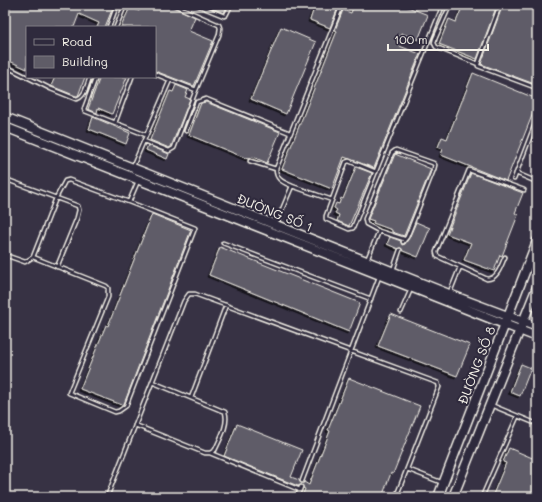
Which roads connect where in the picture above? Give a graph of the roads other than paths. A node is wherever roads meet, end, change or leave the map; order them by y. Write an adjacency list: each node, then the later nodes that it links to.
1 (117, 5): 11 (lane)
2 (125, 5): 12 (lane)
3 (174, 5): 23 (lane)
4 (197, 5): 5 (lane)
5 (231, 5)
6 (342, 5): 31 (lane)
7 (438, 5): 10 (lane)
8 (450, 5): 13 (lane)
9 (500, 5): 13 (lane)
10 (442, 6): 37 (lane)
11 (109, 26)
12 (116, 26)
13 (478, 64): 22 (lane)
14 (5, 66): 16 (lane)
15 (156, 74): 21 (lane)
16 (26, 76)
17 (29, 78): 18 (lane)
18 (90, 78)
19 (96, 78): 26 (lane)
20 (132, 78): 26 (lane)
21 (170, 80): 23 (lane); 32 (lane)
22 (537, 88)
23 (196, 90): 33 (lane)
24 (5, 117): 35 (street, ĐƯỜNG SỐ 1)
25 (537, 119): 28 (lane)
26 (115, 123): 32 (lane)
27 (5, 127): 39 (street, ĐƯỜNG SỐ 1)
28 (533, 128): 29 (lane); 38 (lane)
29 (537, 129)
30 (186, 131): 31 (lane)
31 (290, 133): 36 (lane)
32 (146, 135): 33 (lane)
33 (144, 140): 35 (lane)
34 (250, 161): 36 (lane)
35 (132, 168): 39 (street, ĐƯỜNG SỐ 1)
36 (276, 169): 43 (lane)
37 (376, 172): 46 (lane); 46 (lane)
38 (516, 173): 41 (lane); 42 (lane)
39 (140, 176): 47 (lane); 48 (street, ĐƯỜNG SỐ 1); 60 (street, ĐƯỜNG SỐ 1)
40 (5, 179): 45 (lane)
41 (514, 179)
42 (537, 182)
43 (292, 186): 46 (lane); 48 (lane)
44 (524, 190): 57 (lane)
45 (56, 198): 47 (lane); 55 (lane); 58 (lane)
46 (332, 200)
47 (129, 202): 58 (lane)
48 (276, 225): 56 (street, ĐƯỜNG SỐ 1)
49 (379, 231): 49 (lane); 56 (lane)
50 (537, 241): 67 (street, ĐƯỜNG SỐ 8)
51 (223, 243): 64 (lane)
52 (400, 250): 59 (lane)
53 (5, 255): 55 (lane)
54 (505, 256): 57 (lane)
55 (33, 257): 58 (lane)
56 (367, 261): 59 (street, ĐƯỜNG SỐ 1)
57 (460, 266): 63 (lane)
58 (57, 267)
59 (392, 271): 63 (street, ĐƯỜNG SỐ 1)
60 (380, 276): 62 (street, ĐƯỜNG SỐ 1); 64 (lane)
61 (537, 287): 68 (street)
62 (411, 288): 66 (lane); 69 (street, ĐƯỜNG SỐ 1)
63 (449, 294): 67 (street, ĐƯỜNG SỐ 1)
64 (371, 300): 73 (lane)
65 (226, 305): 73 (lane); 74 (lane); 75 (lane)
66 (401, 312)
67 (508, 317): 68 (street, ĐƯỜNG SỐ 1); 69 (street, ĐƯỜNG SỐ 8)
68 (523, 321): 70 (street, ĐƯỜNG SỐ 1); 71 (street)
69 (504, 325): 71 (street, ĐƯỜNG SỐ 1); 83 (street, ĐƯỜNG SỐ 8)
70 (537, 327)
71 (520, 330): 72 (street, ĐƯỜNG SỐ 1); 76 (street)
72 (537, 337)
73 (351, 350): 81 (lane); 82 (lane)
74 (152, 382): 75 (lane); 79 (lane)
75 (190, 398): 80 (lane)
76 (490, 405): 77 (lane); 88 (street)
77 (517, 417): 78 (lane); 89 (lane)
78 (537, 424)
79 (135, 425): 80 (lane); 84 (lane)
80 (210, 453): 85 (lane)
81 (407, 469): 83 (lane); 86 (lane)
82 (302, 481)
83 (443, 483): 87 (street, ĐƯỜNG SỐ 8)
84 (107, 497)
85 (297, 497)
86 (396, 497)
87 (438, 497)
88 (454, 497)
89 (482, 497)

